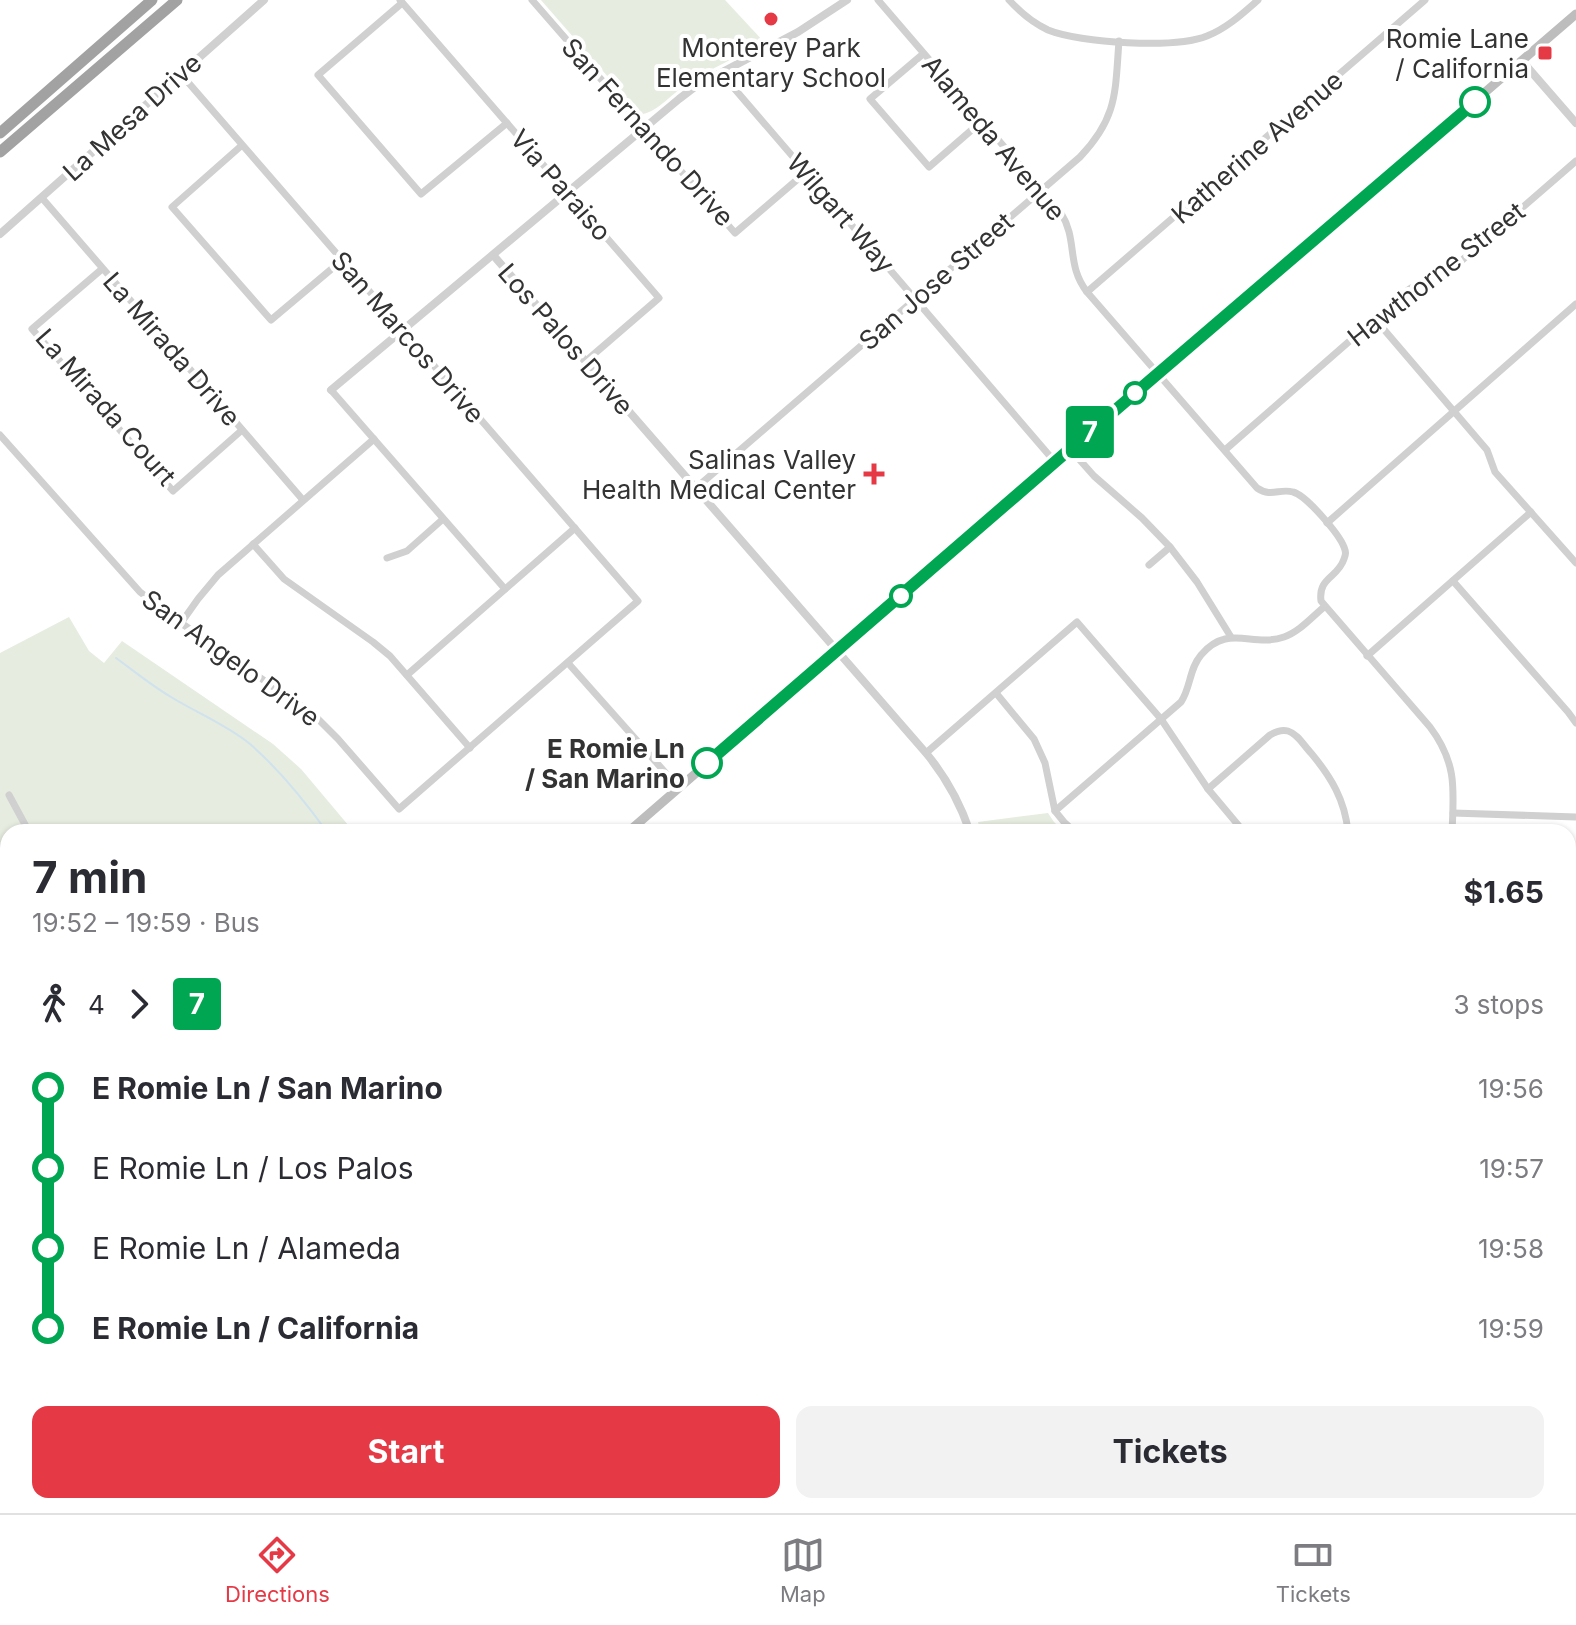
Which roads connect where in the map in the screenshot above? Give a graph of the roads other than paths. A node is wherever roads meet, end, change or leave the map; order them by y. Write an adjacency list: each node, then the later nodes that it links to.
1 (152, 0): 21 (highway)
2 (177, 0): 23 (highway)
3 (532, 0): 20 (street, San Fernando Drive)
4 (847, 0): 16 (street)
5 (878, 0): 13 (street, Alameda Avenue)
6 (1009, 0): 12 (street)
7 (1258, 0): 12 (street)
8 (1425, 0): 33 (street, Katherine Avenue)
9 (259, 1): 15 (street, La Mesa Drive)
10 (401, 1): 18 (street, Via Paraiso); 18 (street)
11 (1576, 14): 14 (main road)
12 (1119, 41): 26 (street, San Jose Street)
13 (923, 54): 17 (street, Alameda Avenue); 17 (street)
14 (1522, 61): 19 (street); 39 (main road)
15 (180, 73): 22 (street, San Marcos Drive); 28 (street, La Mesa Drive)
16 (721, 73): 20 (street); 25 (street, Wilgart Way)
17 (982, 121): 26 (street, Alameda Avenue)
18 (507, 123): 27 (street, Via Paraiso)
19 (1576, 123)
20 (644, 128): 25 (street, San Fernando Drive); 27 (street)
21 (0, 133)
22 (241, 146): 31 (street, San Marcos Drive); 31 (street)
23 (0, 152)
24 (1576, 161): 36 (street, Hawthorne Street)
25 (806, 172): 34 (street, Wilgart Way)
26 (1042, 189): 33 (street, Alameda Avenue); 34 (street, San Jose Street)
27 (568, 193): 30 (street); 38 (street, Via Paraiso)
28 (42, 198): 29 (street, La Mesa Drive); 32 (street, La Mirada Drive)
29 (0, 234)
30 (493, 255): 37 (street); 38 (street, Los Palos Drive)
31 (341, 261): 37 (street, San Marcos Drive)
32 (102, 269): 42 (street, La Mirada Drive); 42 (street, La Mirada Court)
33 (1087, 292): 39 (street, Alameda Avenue)
34 (915, 299): 47 (street, Wilgart Way); 48 (street, San Jose Street)
35 (1576, 304): 41 (street)
36 (1375, 319): 41 (street); 46 (street, Hawthorne Street)
37 (402, 329): 40 (street); 53 (street, San Marcos Drive)
38 (586, 361): 48 (street, Los Palos Drive)
39 (1159, 374): 45 (main road); 46 (street, Alameda Avenue)
40 (331, 390): 44 (street)
41 (1453, 411): 50 (street); 52 (street)
42 (242, 430): 49 (street, La Mirada Drive)
43 (0, 435): 62 (street, San Angelo Drive)
44 (374, 439): 49 (street); 51 (street)
45 (1070, 449): 47 (main road); 55 (street)
46 (1225, 450): 52 (street, Alameda Avenue)
47 (1055, 462): 64 (main road)
48 (696, 488): 64 (street, Los Palos Drive)
49 (303, 500): 54 (street)
50 (1531, 512): 57 (street); 59 (street)
51 (443, 519): 56 (street); 60 (street)
52 (1327, 523): 61 (street, Alameda Avenue)
53 (575, 528): 60 (street); 66 (street, San Marcos Drive)
54 (253, 544): 62 (street); 67 (street)
55 (1170, 547): 58 (street); 63 (street)
56 (387, 558)
57 (1576, 563)
58 (1149, 565)
59 (1453, 581): 65 (street); 70 (street)
60 (505, 589): 67 (street)
61 (1324, 607): 63 (street); 65 (street)
62 (181, 623): 71 (street, San Angelo Drive)
63 (1231, 637): 69 (street)
64 (837, 651): 72 (street, Los Palos Drive); 73 (main road)
65 (1367, 656): 77 (street)
66 (568, 663): 71 (street); 73 (street)
67 (407, 675): 71 (street)
68 (996, 693): 69 (street); 72 (street); 76 (street)
69 (1161, 719): 74 (street); 76 (street)
70 (1576, 723)
71 (470, 748)
72 (926, 753): 81 (street, Los Palos Drive)
73 (679, 788): 80 (main road)
74 (1208, 789): 83 (street); 84 (street)
75 (9, 795): 79 (street)
76 (1055, 811): 82 (street)
77 (1453, 813): 78 (street); 85 (street)
78 (1576, 817)
79 (25, 824)
80 (637, 824)
81 (967, 824)
82 (1066, 824)
83 (1237, 824)
84 (1347, 824)
85 (1452, 824)

